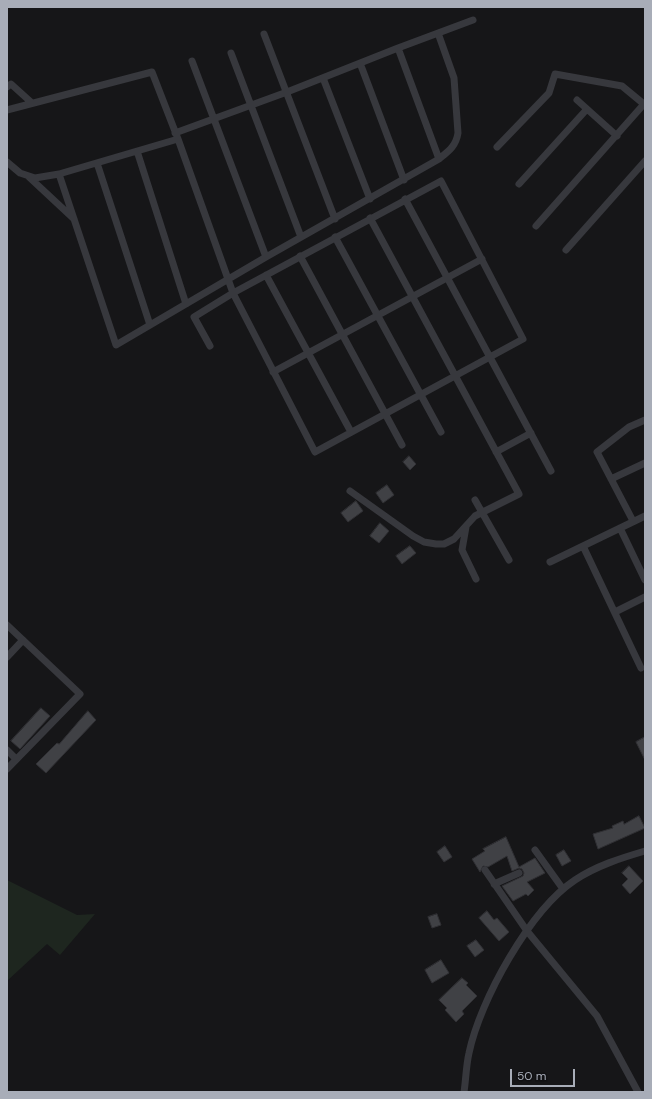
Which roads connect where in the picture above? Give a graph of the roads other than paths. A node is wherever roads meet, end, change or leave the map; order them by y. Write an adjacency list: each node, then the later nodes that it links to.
1 (473, 20): 2 (street)
2 (438, 33): 4 (street); 22 (street)
3 (264, 34): 10 (street)
4 (398, 48): 7 (street); 22 (street)
5 (231, 53): 14 (street)
6 (192, 61): 17 (street)
7 (360, 64): 8 (street); 28 (street)
8 (323, 78): 10 (street); 30 (street)
9 (7, 87): 12 (street)
10 (287, 92): 14 (street); 33 (street)
11 (577, 100): 15 (street)
12 (32, 103): 16 (street); 18 (street)
13 (645, 104): 19 (street); 20 (street)
14 (251, 105): 17 (street); 36 (street)
15 (587, 109): 19 (street); 29 (street)
16 (7, 110)
17 (214, 118): 18 (street); 40 (street)
18 (177, 136): 21 (street); 44 (street)
19 (617, 136): 35 (street)
20 (498, 147)
21 (137, 151): 25 (street); 47 (street)
22 (439, 159): 28 (street)
23 (7, 162): 27 (street)
24 (645, 162): 38 (street)
25 (97, 163): 26 (street); 49 (street)
26 (60, 174): 27 (street); 34 (street)
27 (27, 175): 34 (street)
28 (404, 180): 30 (street)
29 (519, 184)
30 (370, 199): 33 (street)
31 (406, 199): 32 (street); 41 (street); 43 (street)
32 (370, 218): 37 (street); 46 (street)
33 (335, 219): 36 (street)
34 (75, 220): 49 (street)
35 (536, 226)
36 (301, 237): 40 (street)
37 (335, 237): 39 (street); 48 (street)
38 (566, 250)
39 (300, 256): 42 (street); 50 (street)
40 (266, 257): 44 (street)
41 (482, 259): 43 (street); 53 (street)
42 (266, 275): 45 (street); 52 (street)
43 (447, 278): 46 (street); 53 (street)
44 (228, 279): 45 (street); 47 (street)
45 (233, 293): 51 (street); 54 (street)
46 (412, 296): 48 (street); 55 (street)
47 (186, 304): 49 (street)
48 (378, 316): 50 (street); 56 (street)
49 (150, 325)
50 (343, 335): 52 (street); 57 (street)
51 (210, 346)
52 (308, 353): 54 (street); 59 (street)
53 (489, 357): 55 (street); 61 (street)
54 (273, 372): 59 (street)
55 (455, 375): 56 (street); 63 (street)
56 (420, 394): 57 (street); 60 (street)
57 (385, 414): 59 (street); 62 (street)
58 (645, 420): 66 (street)
59 (351, 432)
60 (441, 432)
61 (531, 433): 63 (street); 65 (street)
62 (402, 444)
63 (496, 452): 69 (street)
64 (645, 463): 66 (street)
65 (551, 471)
66 (611, 479): 71 (street)
67 (350, 491): 72 (street)
68 (475, 500): 69 (street)
69 (483, 513): 72 (street); 75 (street)
70 (645, 516): 71 (street)
71 (633, 521): 73 (street)
72 (467, 525): 77 (street)
73 (620, 528): 74 (street); 78 (street)
74 (583, 546): 76 (street); 80 (street)
75 (509, 560)
76 (550, 562)
77 (476, 579)
78 (645, 580)
79 (645, 597): 80 (street)
80 (615, 612): 84 (street)
81 (7, 625): 82 (street)
82 (23, 640): 83 (street); 86 (street)
83 (7, 657)
84 (641, 668)
85 (7, 750): 86 (street)
86 (16, 759): 87 (street)
87 (7, 769)
88 (534, 850): 93 (street)
89 (645, 851): 93 (street)
90 (484, 870): 92 (street)
91 (519, 873): 92 (street)
92 (494, 884): 94 (street)
93 (563, 889): 94 (street)
94 (527, 931): 95 (street); 96 (street)
95 (464, 1092)
96 (638, 1092)

